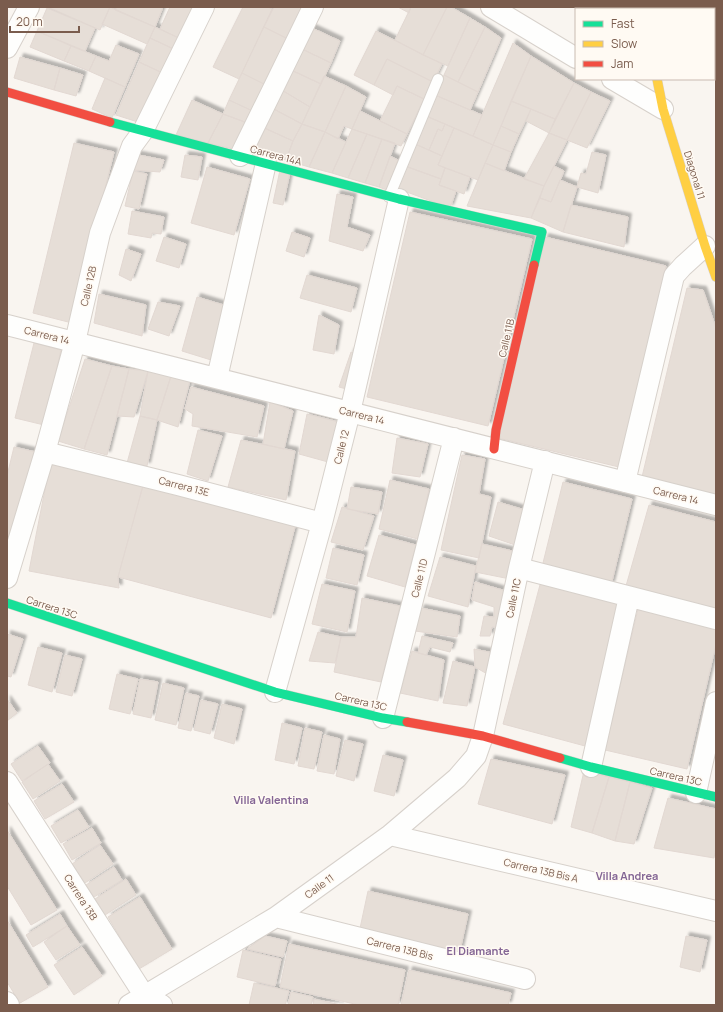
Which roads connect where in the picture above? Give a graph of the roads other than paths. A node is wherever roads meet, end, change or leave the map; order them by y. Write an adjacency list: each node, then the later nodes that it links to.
1 (29, 7): 5 (street)
2 (204, 7): 12 (street, Calle 12B)
3 (313, 7): 13 (street)
4 (491, 7): 6 (street)
5 (7, 48)
6 (575, 57)
7 (438, 79): 15 (lane, Calle 12)
8 (614, 80): 11 (street)
9 (657, 80): 11 (street, Diagonal 11)
10 (7, 92): 12 (street, Carrera 14A)
11 (662, 109): 17 (street, Diagonal 11)
12 (143, 131): 13 (street, Carrera 14A); 20 (street, Calle 12B)
13 (240, 156): 14 (street, Carrera 14A)
14 (266, 163): 15 (street, Carrera 14A); 21 (street)
15 (394, 198): 16 (street, Carrera 14A); 22 (street, Calle 12)
16 (542, 232): 24 (street, Calle 11B)
17 (705, 246): 18 (street, Diagonal 11); 27 (street)
18 (716, 277)
19 (7, 325): 20 (street, Carrera 14)
20 (74, 342): 21 (street, Carrera 14); 25 (street, Calle 12B)
21 (217, 378): 22 (street, Carrera 14)
22 (350, 412): 23 (street, Carrera 14); 29 (street, Calle 12)
23 (454, 438): 24 (street, Carrera 14); 37 (street, Calle 11D)
24 (494, 448): 26 (street, Carrera 14)
25 (45, 452): 29 (street, Carrera 13E); 31 (street, Calle 12B)
26 (545, 462): 27 (street, Carrera 14); 30 (street, Calle 11C)
27 (625, 482): 28 (street, Carrera 14)
28 (716, 505)
29 (322, 523): 35 (street, Calle 12)
30 (519, 568): 32 (street); 38 (street, Calle 11C)
31 (7, 578)
32 (629, 597): 34 (street); 39 (street)
33 (7, 603): 35 (street, Carrera 13C)
34 (716, 619)
35 (275, 692): 37 (street, Carrera 13C)
36 (716, 702): 41 (street)
37 (383, 718): 38 (street, Carrera 13C)
38 (483, 736): 39 (street, Carrera 13C); 43 (street, Calle 11)
39 (591, 767): 41 (street, Carrera 13C)
40 (7, 782): 47 (street, Carrera 13B)
41 (696, 793): 42 (street, Carrera 13C)
42 (716, 797)
43 (390, 835): 44 (street, Carrera 13B Bis A); 45 (street, Calle 11)
44 (716, 911)
45 (276, 917): 46 (street, Carrera 13B Bis); 47 (street, Calle 11)
46 (525, 979)
47 (137, 1000): 50 (street, Carrera 13B)
48 (7, 1002): 49 (street)
49 (9, 1005)
50 (162, 1005)

